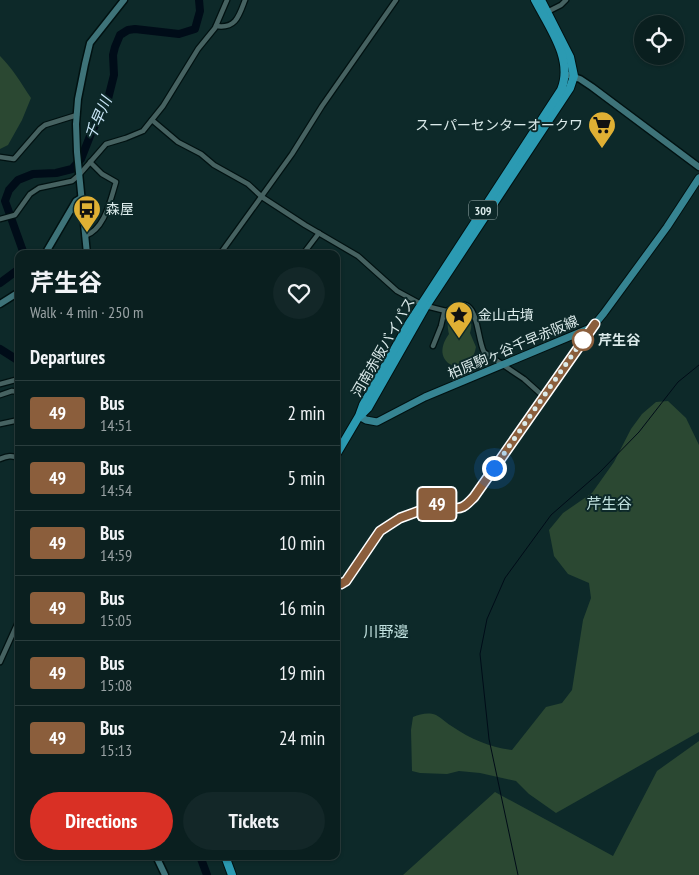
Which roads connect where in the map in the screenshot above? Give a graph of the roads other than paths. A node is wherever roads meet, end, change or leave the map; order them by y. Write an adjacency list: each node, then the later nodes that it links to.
1 (124, 0): 12 (main road)
2 (227, 0): 9 (street)
3 (245, 0): 9 (street)
4 (396, 0): 19 (street)
5 (535, 0): 10 (highway)
6 (541, 0): 8 (highway)
7 (566, 0): 8 (street)
8 (547, 12): 11 (highway)
9 (216, 26): 13 (street)
10 (565, 74): 11 (main road); 30 (highway, 河南赤阪バイパス / 309)
11 (574, 76): 16 (main road); 30 (highway, 河南赤阪バイパス / 309)
12 (76, 115): 14 (street); 17 (main road)
13 (152, 120): 15 (street); 19 (street)
14 (0, 157)
15 (90, 162): 17 (street); 23 (street)
16 (699, 167)
17 (79, 172): 20 (main road); 21 (street)
18 (699, 178): 32 (main road, 柏原駒ヶ谷千早赤阪線)
19 (262, 197): 22 (street); 26 (street)
20 (81, 198): 23 (main road); 24 (main road)
21 (1, 219)
22 (319, 233): 27 (street); 30 (street)
23 (85, 236): 25 (main road)
24 (47, 250)
25 (87, 250)
26 (223, 250)
27 (306, 250)
28 (15, 295): 29 (main road)
29 (0, 304)
30 (423, 305): 31 (street); 40 (highway, 河南赤阪バイパス / 309)
31 (446, 311): 33 (street); 34 (street)
32 (595, 324): 34 (main road, 柏原駒ヶ谷千早赤阪線); 39 (street)
33 (433, 346)
34 (504, 364): 39 (street); 40 (main road, 柏原駒ヶ谷千早赤阪線)
35 (15, 380): 36 (street)
36 (0, 384)
37 (15, 391): 38 (street)
38 (0, 395)
39 (543, 396): 46 (street)
40 (359, 416): 43 (highway, 309)
41 (15, 421): 42 (street)
42 (0, 424)
43 (340, 448)
44 (15, 456): 45 (street)
45 (0, 459)
46 (341, 584)
47 (15, 629): 48 (street)
48 (0, 662)
49 (158, 860): 51 (main road)
50 (226, 860): 52 (highway)
51 (165, 875)
52 (232, 875)

